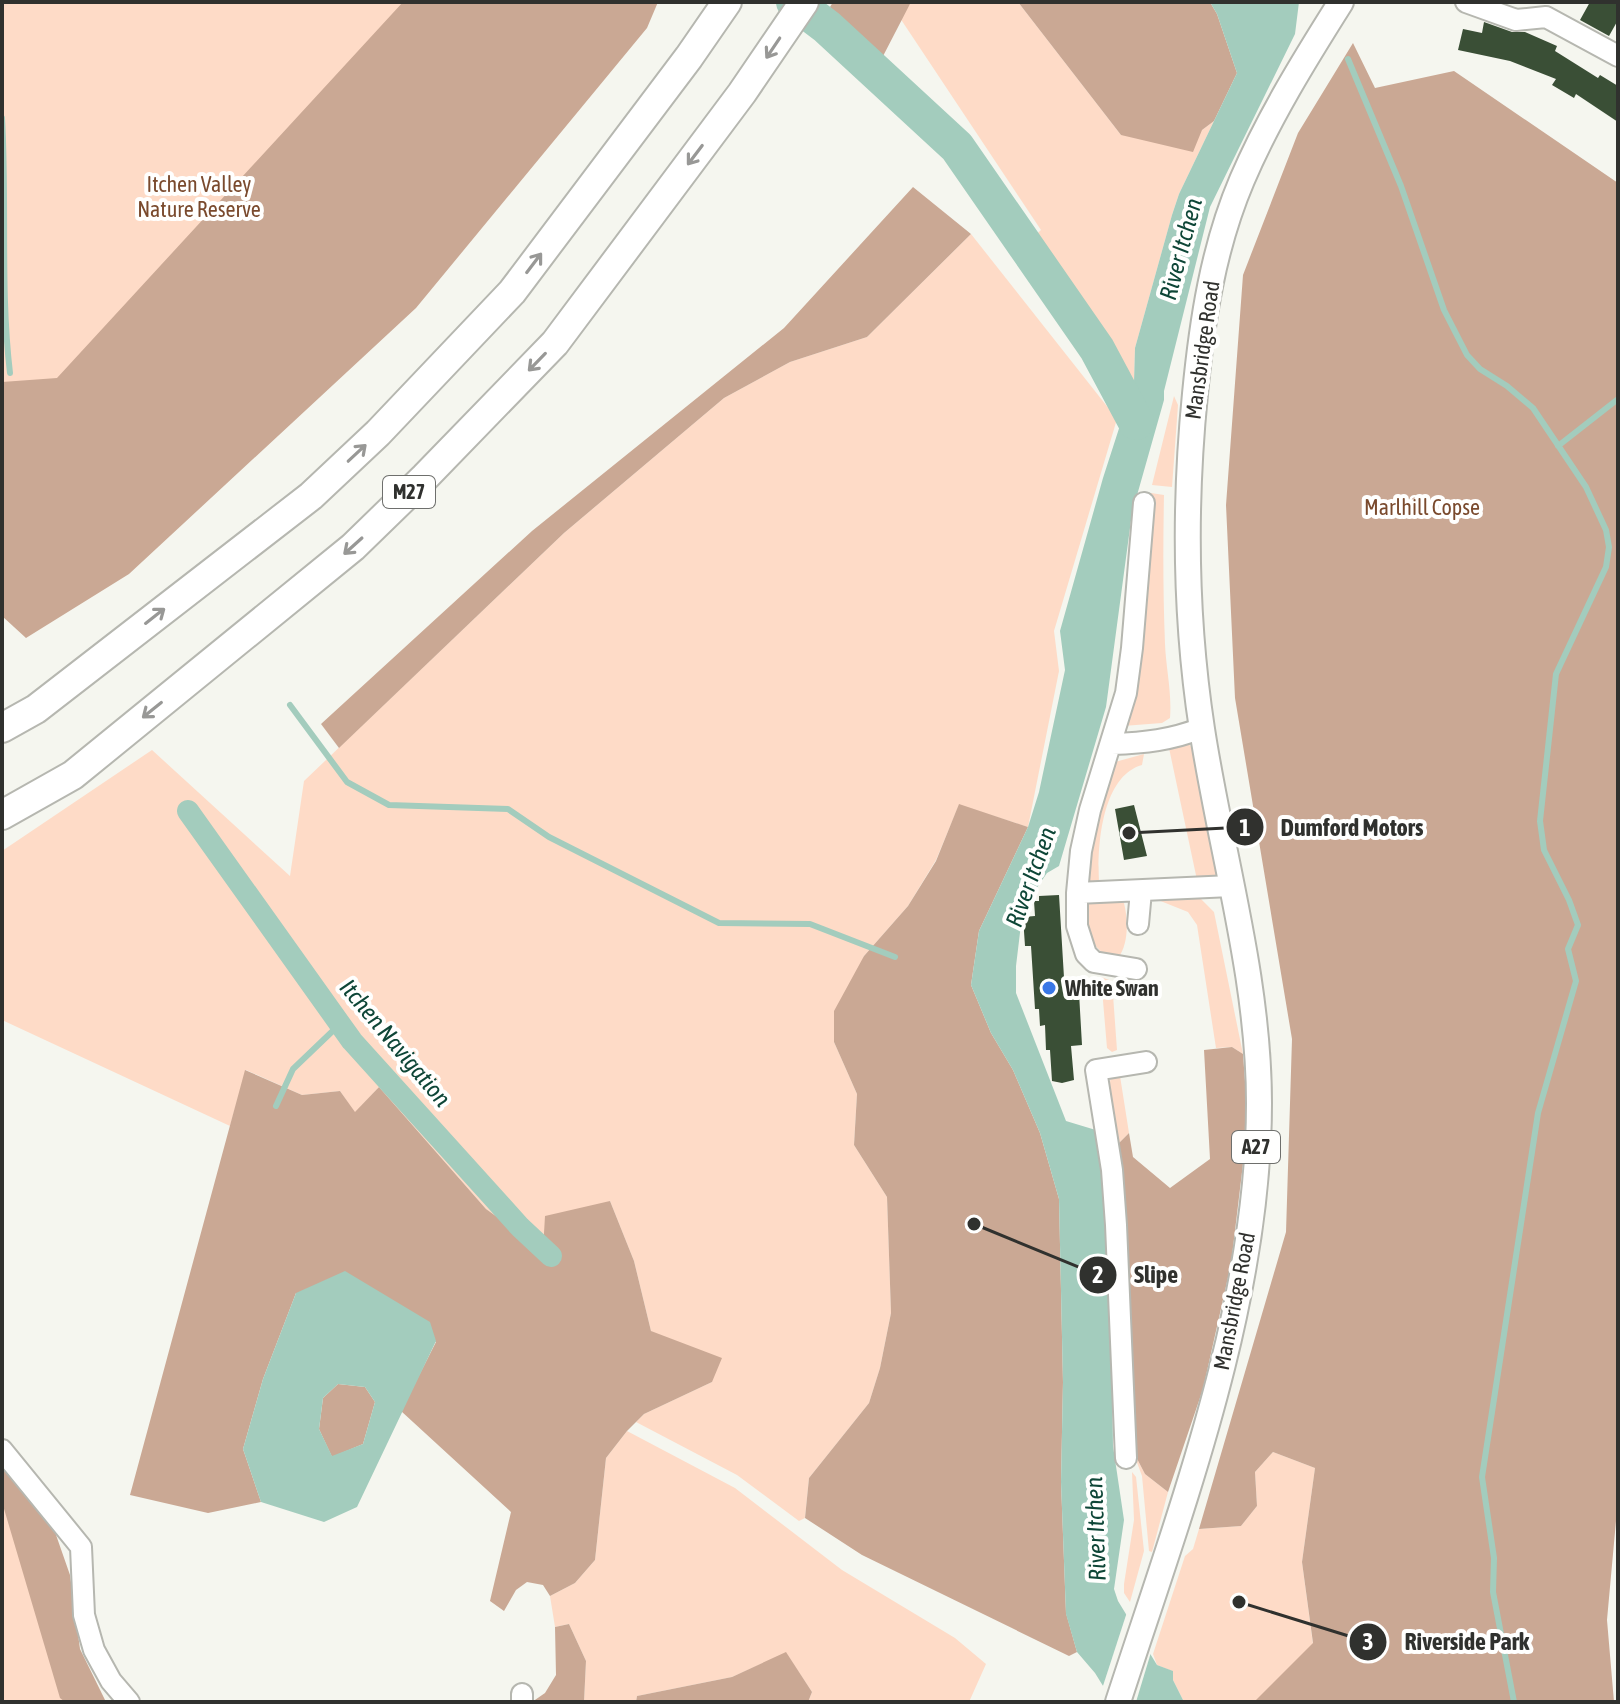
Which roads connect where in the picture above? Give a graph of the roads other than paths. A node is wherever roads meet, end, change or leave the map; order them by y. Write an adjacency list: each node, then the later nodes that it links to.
1 (727, 2): 7 (highway, one-way to 1)
2 (804, 2): 10 (highway, M27, one-way to 10)
3 (1466, 2): 5 (street)
4 (1338, 3): 8 (main road, Mansbridge Road / A27)
5 (1618, 56)
6 (1144, 503): 9 (street)
7 (2, 728)
8 (1202, 728): 9 (street); 11 (main road, Mansbridge Road / A27)
9 (1112, 744): 13 (street)
10 (2, 815)
11 (1231, 886): 12 (street); 20 (main road, Mansbridge Road / A27)
12 (1141, 891): 13 (street); 14 (street)
13 (1077, 893): 15 (street)
14 (1138, 924)
15 (1136, 969)
16 (1146, 1062): 18 (street)
17 (2, 1450): 19 (street)
18 (1126, 1458)
19 (129, 1702)
20 (1118, 1702)

